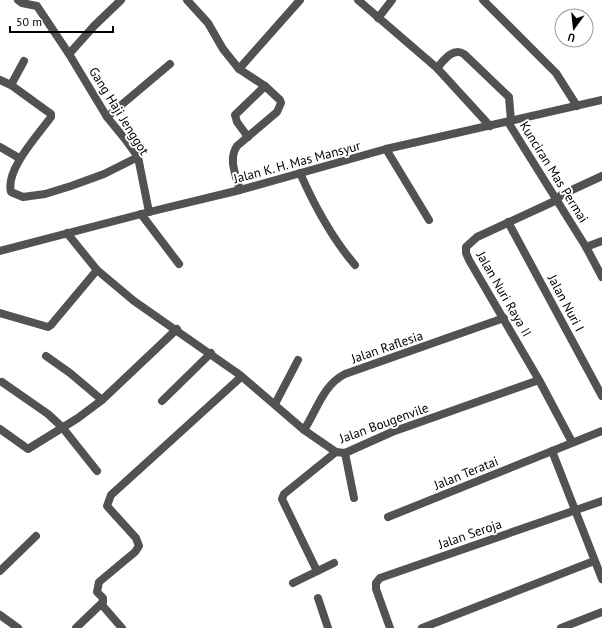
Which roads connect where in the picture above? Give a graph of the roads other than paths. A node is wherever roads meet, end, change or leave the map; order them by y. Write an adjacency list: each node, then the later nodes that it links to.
1 (18, 0): 9 (street, Gang Haji Jenggot)
2 (121, 0): 9 (street)
3 (187, 0): 13 (street)
4 (300, 0): 13 (street)
5 (358, 0): 8 (street)
6 (392, 0): 8 (street)
7 (483, 0): 18 (street)
8 (378, 18): 12 (street)
9 (69, 54): 19 (street, Gang Haji Jenggot)
10 (24, 60): 15 (street)
11 (170, 64): 19 (street)
12 (437, 68): 20 (street); 21 (street)
13 (239, 69): 16 (street)
14 (0, 80): 15 (street)
15 (11, 85): 26 (street)
16 (265, 86): 22 (street); 22 (street)
17 (602, 100): 18 (street, Jalan K. H. Mas Mansyur)
18 (577, 106): 20 (street, Jalan K. H. Mas Mansyur)
19 (107, 117): 25 (street, Gang Haji Jenggot)
20 (509, 122): 21 (street, Jalan K. H. Mas Mansyur); 30 (street, Kunciran Mas Permai)
21 (490, 126): 24 (street, Jalan K. H. Mas Mansyur)
22 (248, 137): 29 (street)
23 (0, 147): 26 (street)
24 (386, 149): 27 (street, Jalan K. H. Mas Mansyur); 32 (street)
25 (138, 157): 26 (street); 31 (street, Gang Haji Jenggot)
26 (19, 158)
27 (300, 173): 29 (street, Jalan K. H. Mas Mansyur); 39 (street)
28 (602, 176): 30 (street, Jalan Nuri Raya II)
29 (240, 190): 31 (street, Jalan K. H. Mas Mansyur)
30 (557, 200): 33 (street, Jalan Nuri Raya II); 36 (street, Kunciran Mas Permai)
31 (145, 213): 34 (street, Jalan K. H. Mas Mansyur); 38 (street)
32 (429, 220)
33 (508, 222): 43 (street, Jalan Nuri Raya II); 51 (street, Jalan Nuri I)
34 (67, 233): 37 (street, Jalan K. H. Mas Mansyur); 40 (street, Jalan Bougenvile)
35 (602, 241): 36 (street)
36 (586, 247): 41 (street, Kunciran Mas Permai)
37 (0, 251)
38 (180, 264)
39 (356, 265)
40 (97, 270): 42 (street); 44 (street, Jalan Bougenvile)
41 (602, 277)
42 (0, 313)
43 (504, 318): 49 (street, Jalan Nuri Raya II); 57 (street, Jalan Raflesia)
44 (177, 329): 45 (street, Jalan Bougenvile); 52 (street)
45 (211, 353): 48 (street, Jalan Bougenvile); 53 (street)
46 (46, 356): 52 (street)
47 (298, 360): 54 (street)
48 (241, 377): 54 (street, Jalan Bougenvile); 76 (street)
49 (539, 380): 59 (street, Jalan Nuri Raya II); 62 (street, Jalan Bougenvile)
50 (2, 382): 55 (street)
51 (602, 396)
52 (102, 400): 55 (street)
53 (162, 402)
54 (274, 404): 57 (street, Jalan Bougenvile)
55 (62, 427): 56 (street); 63 (street)
56 (0, 429)
57 (304, 430): 61 (street, Jalan Bougenvile)
58 (602, 431): 59 (street, Jalan Teratai)
59 (572, 442): 60 (street, Jalan Teratai)
60 (552, 451): 66 (street); 67 (street, Jalan Teratai)
61 (336, 452): 62 (street, Jalan Bougenvile); 72 (street)
62 (345, 453): 64 (street)
63 (97, 470)
64 (354, 498)
65 (602, 502): 66 (street, Jalan Seroja)
66 (574, 511): 69 (street); 83 (street, Jalan Seroja)
67 (388, 517)
68 (36, 536): 71 (street)
69 (594, 561): 73 (street); 84 (street)
70 (334, 563): 72 (street)
71 (0, 571)
72 (317, 571): 74 (street)
73 (602, 579)
74 (293, 583)
75 (318, 598): 82 (street)
76 (102, 605): 80 (street); 81 (street)
77 (602, 612): 85 (street)
78 (0, 615): 79 (street)
79 (18, 628)
80 (76, 628)
81 (122, 628)
82 (328, 628)
83 (390, 628)
84 (422, 628)
85 (561, 628)

